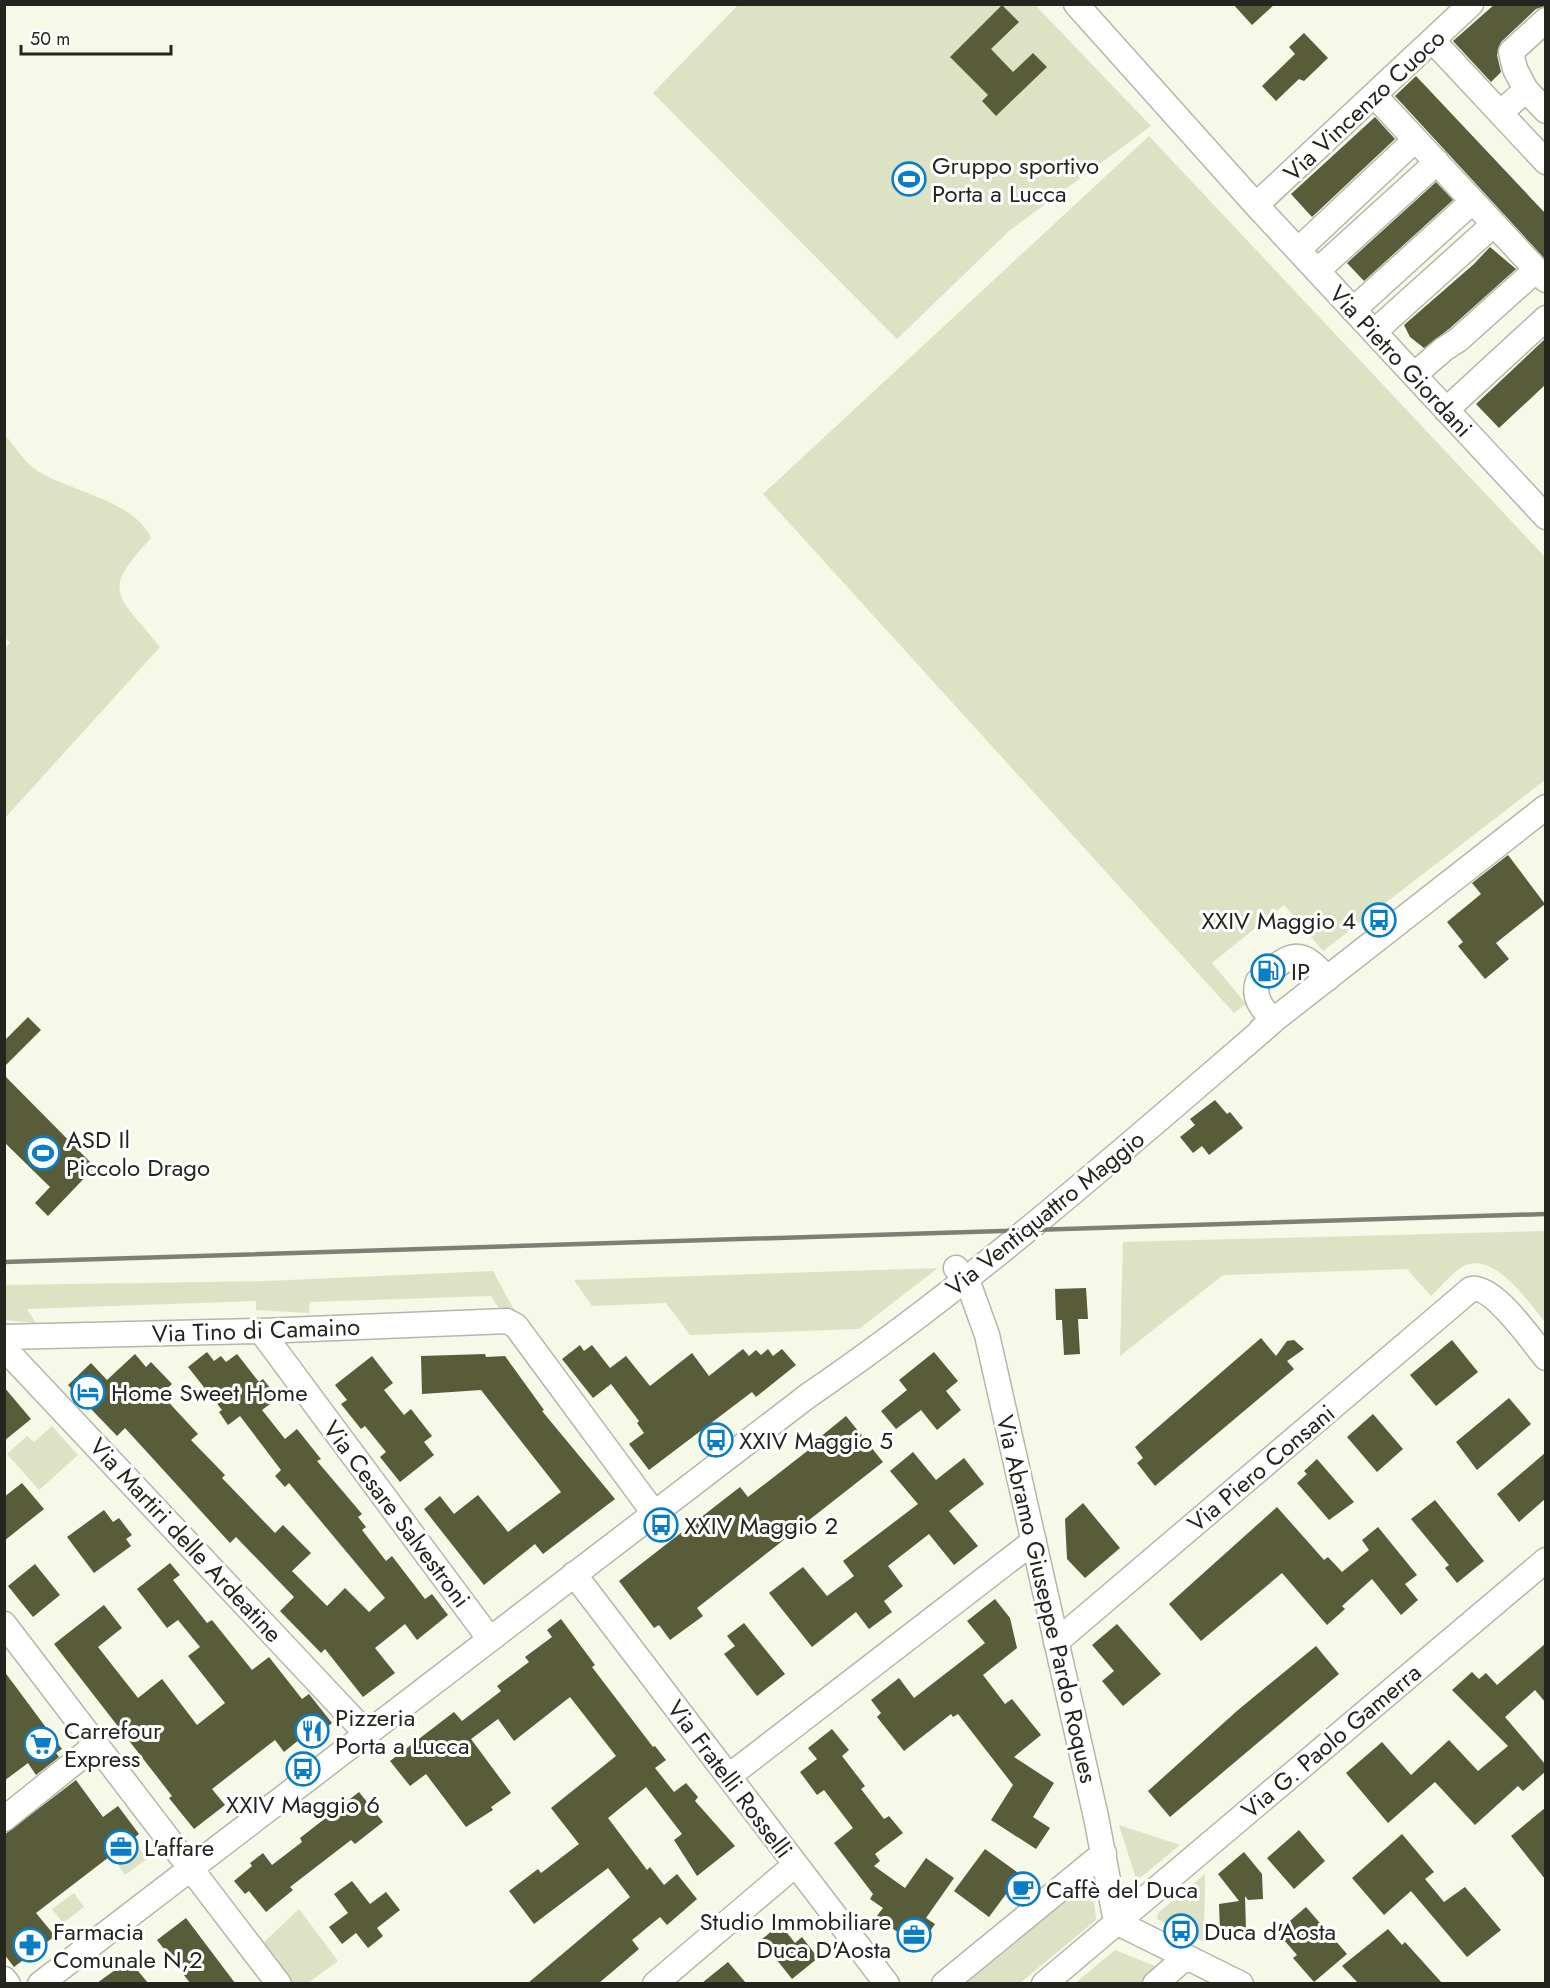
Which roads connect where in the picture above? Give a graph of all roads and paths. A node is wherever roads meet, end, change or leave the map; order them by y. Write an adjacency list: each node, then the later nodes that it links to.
1 (1076, 4): 13 (street, Via Pietro Giordani)
2 (1471, 4): 4 (street, Via Vincenzo Cuoco)
3 (1545, 20): 5 (street)
4 (1433, 41): 6 (street, Via Vincenzo Cuoco); 8 (street)
5 (1526, 90): 7 (street); 8 (street)
6 (1374, 95): 9 (street); 13 (street, Via Vincenzo Cuoco)
7 (1545, 111)
8 (1500, 114): 11 (street)
9 (1415, 140): 10 (street); 15 (street)
10 (1437, 162): 12 (street); 16 (street)
11 (1545, 162)
12 (1473, 201): 14 (street); 18 (street)
13 (1256, 205): 15 (street, Via Pietro Giordani)
14 (1494, 224): 17 (street); 20 (street)
15 (1298, 250): 16 (street, Via Pietro Giordani)
16 (1317, 271): 18 (street, Via Pietro Giordani)
17 (1541, 275): 21 (street)
18 (1353, 310): 20 (street, Via Pietro Giordani)
19 (1545, 318): 22 (street)
20 (1374, 332): 21 (street, Via Pietro Giordani)
21 (1414, 375): 22 (street, Via Pietro Giordani)
22 (1446, 410): 23 (street, Via Pietro Giordani)
23 (1545, 517)
24 (1545, 807): 25 (street, Via Ventiquattro Maggio)
25 (1327, 979): 26 (street, Via Ventiquattro Maggio); 26 (street)
26 (1273, 1021): 27 (street, Via Ventiquattro Maggio)
27 (960, 1274): 32 (street, Via Ventiquattro Maggio); 33 (street, Via Abramo Giuseppe Pardo Roques)
28 (261, 1331): 29 (street, Via Tino di Camaino); 32 (street, Via Tino di Camaino); 37 (street, Via Cesare Salvestroni)
29 (4, 1337)
30 (4, 1348): 39 (street, Via Martiri delle Ardeatine)
31 (1545, 1358): 38 (street, Via Piero Consani)
32 (654, 1513): 35 (street, Via Ventiquattro Maggio)
33 (1034, 1541): 38 (street, Via Abramo Giuseppe Pardo Roques); 41 (street)
34 (1545, 1560): 46 (street, Via G. Paolo Gamerra)
35 (574, 1574): 37 (street, Via Ventiquattro Maggio); 41 (street, Via Fratelli Rosselli)
36 (4, 1624): 40 (street)
37 (489, 1638): 39 (street, Via Ventiquattro Maggio)
38 (1056, 1642): 43 (street, Via Abramo Giuseppe Pardo Roques)
39 (366, 1733): 45 (street, Via Ventiquattro Maggio)
40 (96, 1745): 42 (street); 45 (street)
41 (729, 1776): 44 (street, Via Fratelli Rosselli)
42 (4, 1819)
43 (1104, 1853): 46 (street, Via Abramo Giuseppe Pardo Roques); 54 (street)
44 (795, 1865): 52 (street); 53 (street, Via Fratelli Rosselli)
45 (190, 1868): 50 (street, Via Ventiquattro Maggio); 51 (street)
46 (1116, 1922): 47 (street); 55 (street, Via G. Paolo Gamerra)
47 (1186, 1957): 56 (street); 57 (street)
48 (4, 1979): 49 (street)
49 (8, 1983)
50 (40, 1983)
51 (279, 1983)
52 (655, 1983)
53 (887, 1983)
54 (944, 1983)
55 (1044, 1983)
56 (1155, 1983)
57 (1241, 1983)

